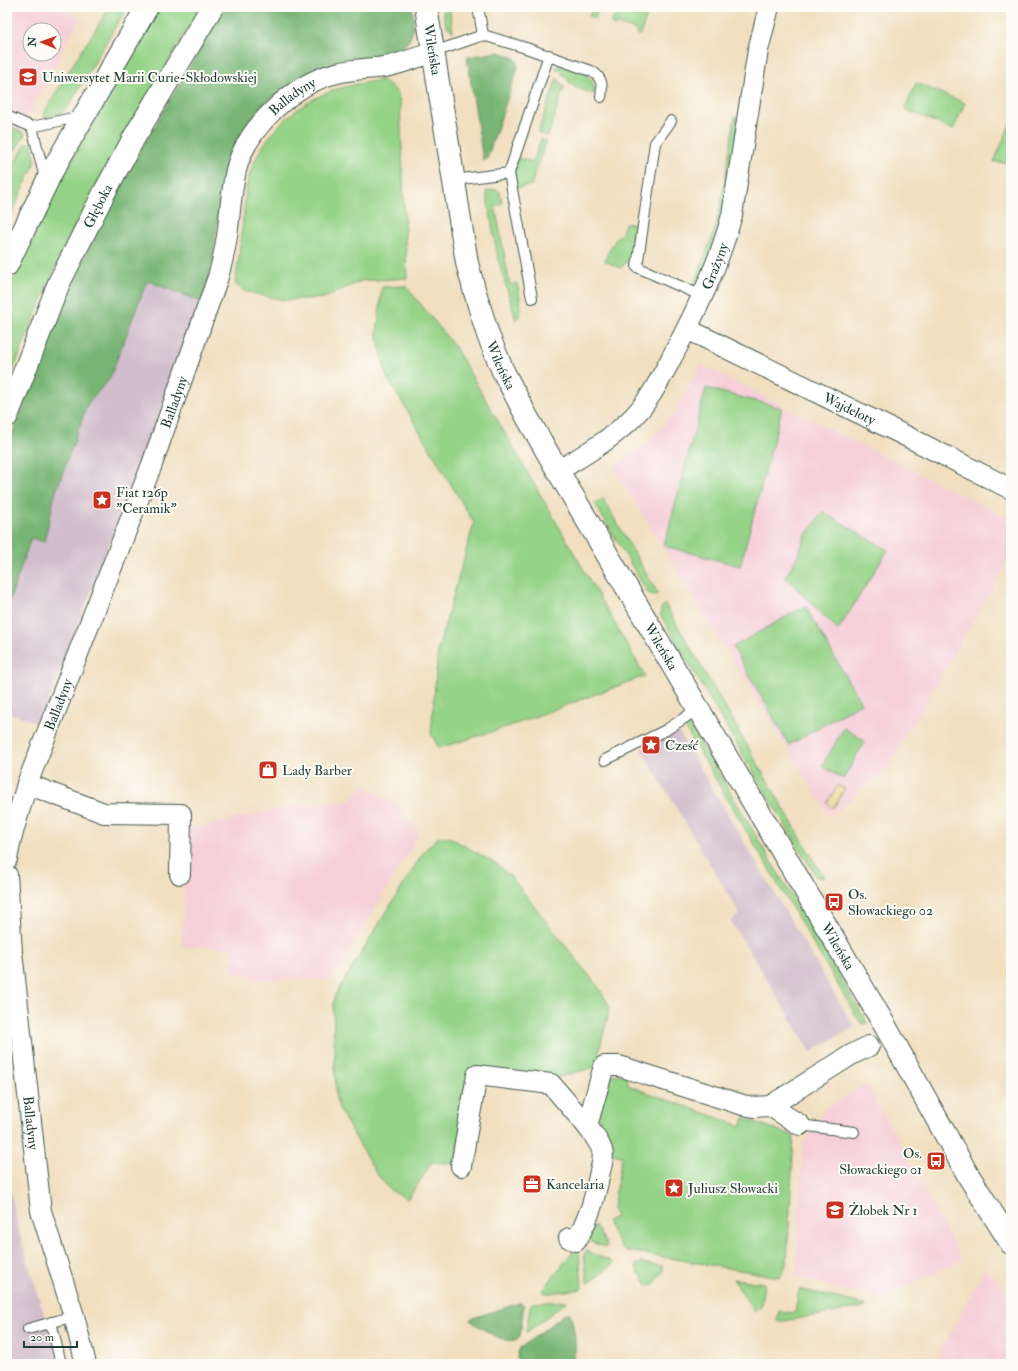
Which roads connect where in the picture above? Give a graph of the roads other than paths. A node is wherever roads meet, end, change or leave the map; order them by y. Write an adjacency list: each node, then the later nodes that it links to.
1 (147, 7): 11 (street)
2 (212, 7): 21 (street, Głęboka)
3 (426, 7): 7 (street, Wileńska)
4 (478, 7): 6 (lane)
5 (769, 7): 18 (street, Grażyny)
6 (483, 35): 7 (lane); 8 (lane)
7 (434, 52): 15 (street, Wileńska); 26 (street, Balladyny)
8 (548, 55): 9 (lane); 14 (lane)
9 (601, 97)
10 (7, 116): 13 (lane)
11 (84, 116): 13 (lane); 16 (street)
12 (671, 121): 18 (lane)
13 (32, 127): 16 (lane)
14 (509, 173): 15 (lane); 19 (lane)
15 (454, 180): 22 (street, Wileńska)
16 (46, 182): 17 (street)
17 (7, 265)
18 (702, 296): 20 (street, Grażyny)
19 (532, 298)
20 (687, 329): 22 (street, Grażyny); 23 (street, Wajdeloty)
21 (7, 416)
22 (558, 470): 24 (street, Wileńska)
23 (1011, 489)
24 (698, 709): 25 (lane); 30 (street, Wileńska)
25 (605, 760)
26 (27, 784): 27 (street, Balladyny); 28 (street)
27 (7, 859)
28 (180, 874)
29 (7, 875): 38 (street, Balladyny)
30 (879, 1040): 31 (street); 37 (street, Wileńska)
31 (770, 1106): 32 (street); 33 (street)
32 (800, 1125): 34 (lane)
33 (587, 1126): 35 (street); 36 (street)
34 (854, 1132)
35 (461, 1166)
36 (569, 1238)
37 (1011, 1243)
38 (74, 1316): 39 (lane); 42 (street, Balladyny)
39 (51, 1322): 40 (lane); 41 (lane)
40 (28, 1329)
41 (60, 1364)
42 (86, 1364)

